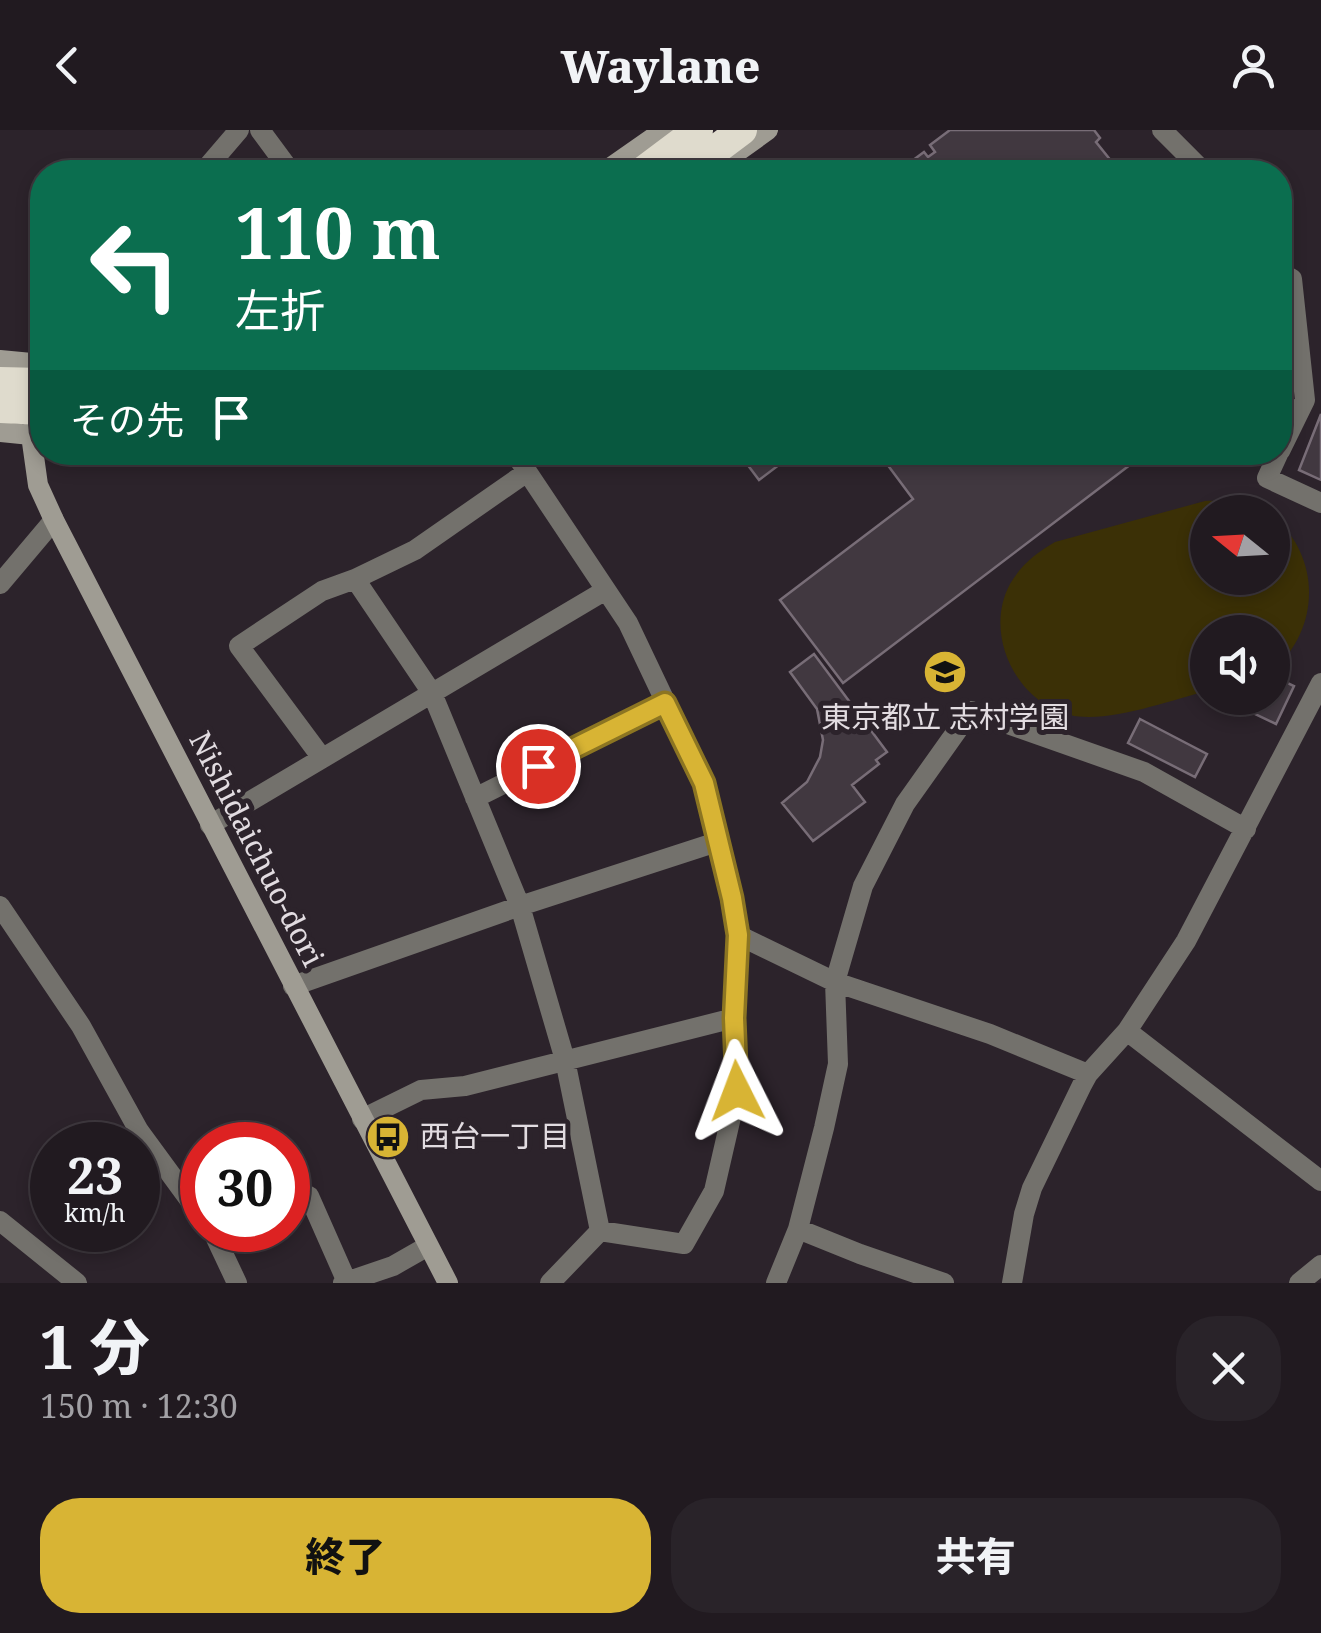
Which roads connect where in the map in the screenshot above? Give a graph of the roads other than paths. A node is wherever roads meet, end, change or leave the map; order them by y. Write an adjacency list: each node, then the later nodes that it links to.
1 (238, 130): 8 (street)
2 (260, 130): 9 (street)
3 (663, 130): 10 (street)
4 (698, 130): 11 (highway)
5 (742, 130): 12 (highway)
6 (768, 130): 13 (street)
7 (1162, 130): 14 (street)
8 (214, 160)
9 (282, 160)
10 (621, 160)
11 (658, 160)
12 (702, 160)
13 (726, 160)
14 (1192, 160)
15 (1292, 279): 22 (street)
16 (0, 360): 17 (street)
17 (30, 363)
18 (0, 382): 19 (highway)
19 (30, 383)
20 (0, 408): 21 (highway, bridge)
21 (30, 423)
22 (1292, 427)
23 (30, 428): 24 (street)
24 (0, 432)
25 (38, 465): 30 (street, Nishidaichuo-dori)
26 (522, 465): 28 (street)
27 (1274, 465): 29 (street)
28 (527, 472): 31 (street); 33 (street)
29 (1321, 503)
30 (54, 520): 32 (street); 39 (street, Nishidaichuo-dori)
31 (355, 579): 35 (street); 37 (street)
32 (0, 584)
33 (606, 590): 35 (street); 36 (street)
34 (1321, 683): 40 (street)
35 (432, 694): 37 (street); 38 (street)
36 (665, 703): 38 (street); 41 (street)
37 (322, 758): 39 (street)
38 (475, 798): 43 (street)
39 (210, 825): 46 (street, Nishidaichuo-dori)
40 (1246, 829): 45 (street); 48 (street)
41 (720, 841): 43 (street); 44 (street)
42 (0, 906): 53 (street)
43 (520, 906): 46 (street); 49 (street)
44 (738, 935): 45 (street); 47 (street)
45 (835, 982): 50 (street); 56 (street)
46 (293, 986): 51 (street, Nishidaichuo-dori)
47 (734, 1018): 49 (street); 57 (street)
48 (1126, 1032): 50 (street); 52 (street)
49 (565, 1060): 51 (street); 57 (street)
50 (1088, 1074): 68 (street)
51 (362, 1118): 58 (street, Nishidaichuo-dori)
52 (1321, 1182)
53 (180, 1187)
54 (310, 1198): 61 (street)
55 (0, 1221): 62 (street)
56 (798, 1229): 66 (street); 67 (street)
57 (600, 1231): 65 (street)
58 (428, 1246): 61 (street); 64 (street, Nishidaichuo-dori)
59 (222, 1252): 63 (street)
60 (1321, 1265): 69 (street)
61 (345, 1282)
62 (77, 1283)
63 (237, 1283)
64 (448, 1283)
65 (550, 1283)
66 (776, 1283)
67 (944, 1283)
68 (1012, 1283)
69 (1299, 1283)

